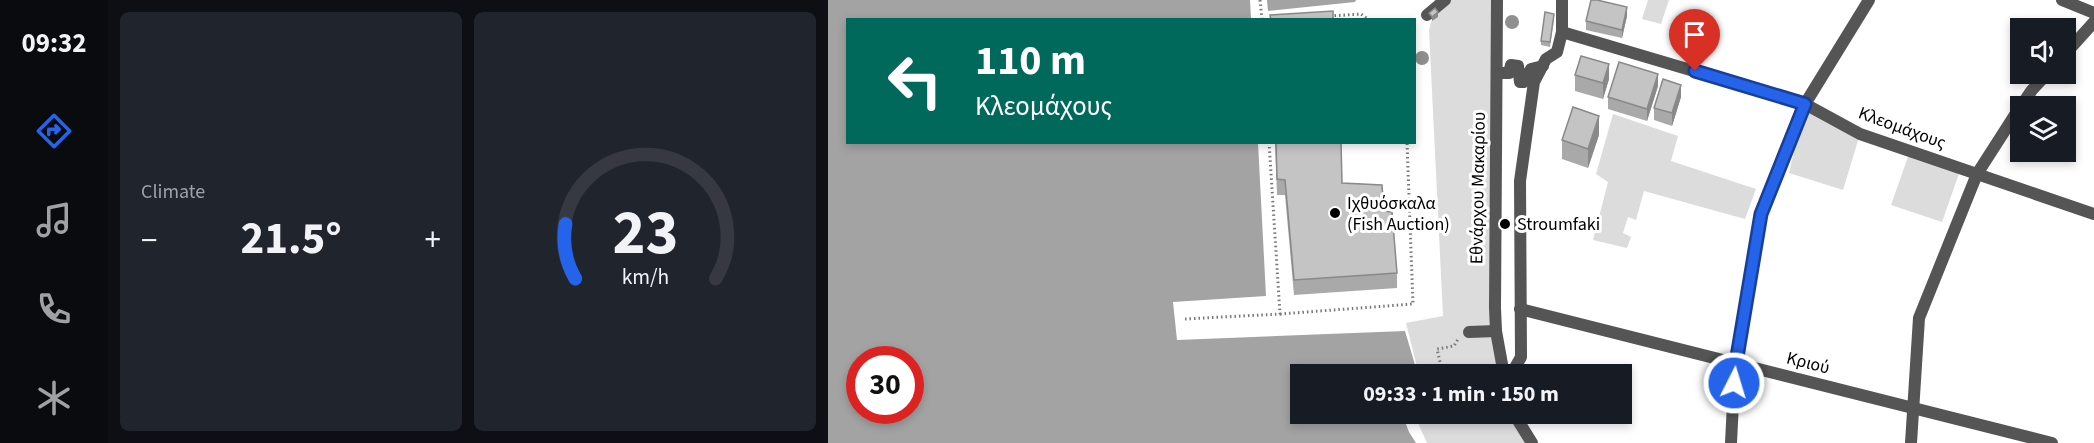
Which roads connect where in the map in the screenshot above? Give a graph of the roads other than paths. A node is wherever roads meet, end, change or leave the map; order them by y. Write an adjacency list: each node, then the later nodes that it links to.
1 (1445, 0): 7 (street)
2 (1497, 0): 12 (street, Εθνάρχου Μακαρίου)
3 (1562, 0): 9 (street)
4 (1869, 0): 15 (street)
5 (2062, 0): 6 (street)
6 (2094, 13)
7 (1427, 15)
8 (2094, 22): 10 (street)
9 (1562, 32): 11 (street); 15 (street, Κλεομάχους)
10 (2076, 42)
11 (1543, 66): 12 (street); 19 (street)
12 (1498, 73): 20 (street, Εθνάρχου Μακαρίου)
13 (2038, 84): 14 (street)
14 (2028, 96)
15 (1805, 104): 17 (street, Κλεομάχους); 22 (street)
16 (2010, 124): 17 (street)
17 (1977, 174): 18 (street, Κλεομάχους); 25 (street)
18 (2094, 214)
19 (1521, 309): 22 (street, Κριού); 24 (street)
20 (1496, 331): 21 (street); 23 (street, Εθνάρχου Μακαρίου)
21 (1469, 332)
22 (1736, 363): 25 (street, Κριού); 28 (street)
23 (1502, 364)
24 (1517, 364)
25 (1913, 408): 29 (street); 30 (street, Κριού)
26 (1520, 424): 27 (street)
27 (1532, 443)
28 (1731, 443)
29 (1911, 443)
30 (2052, 443)

